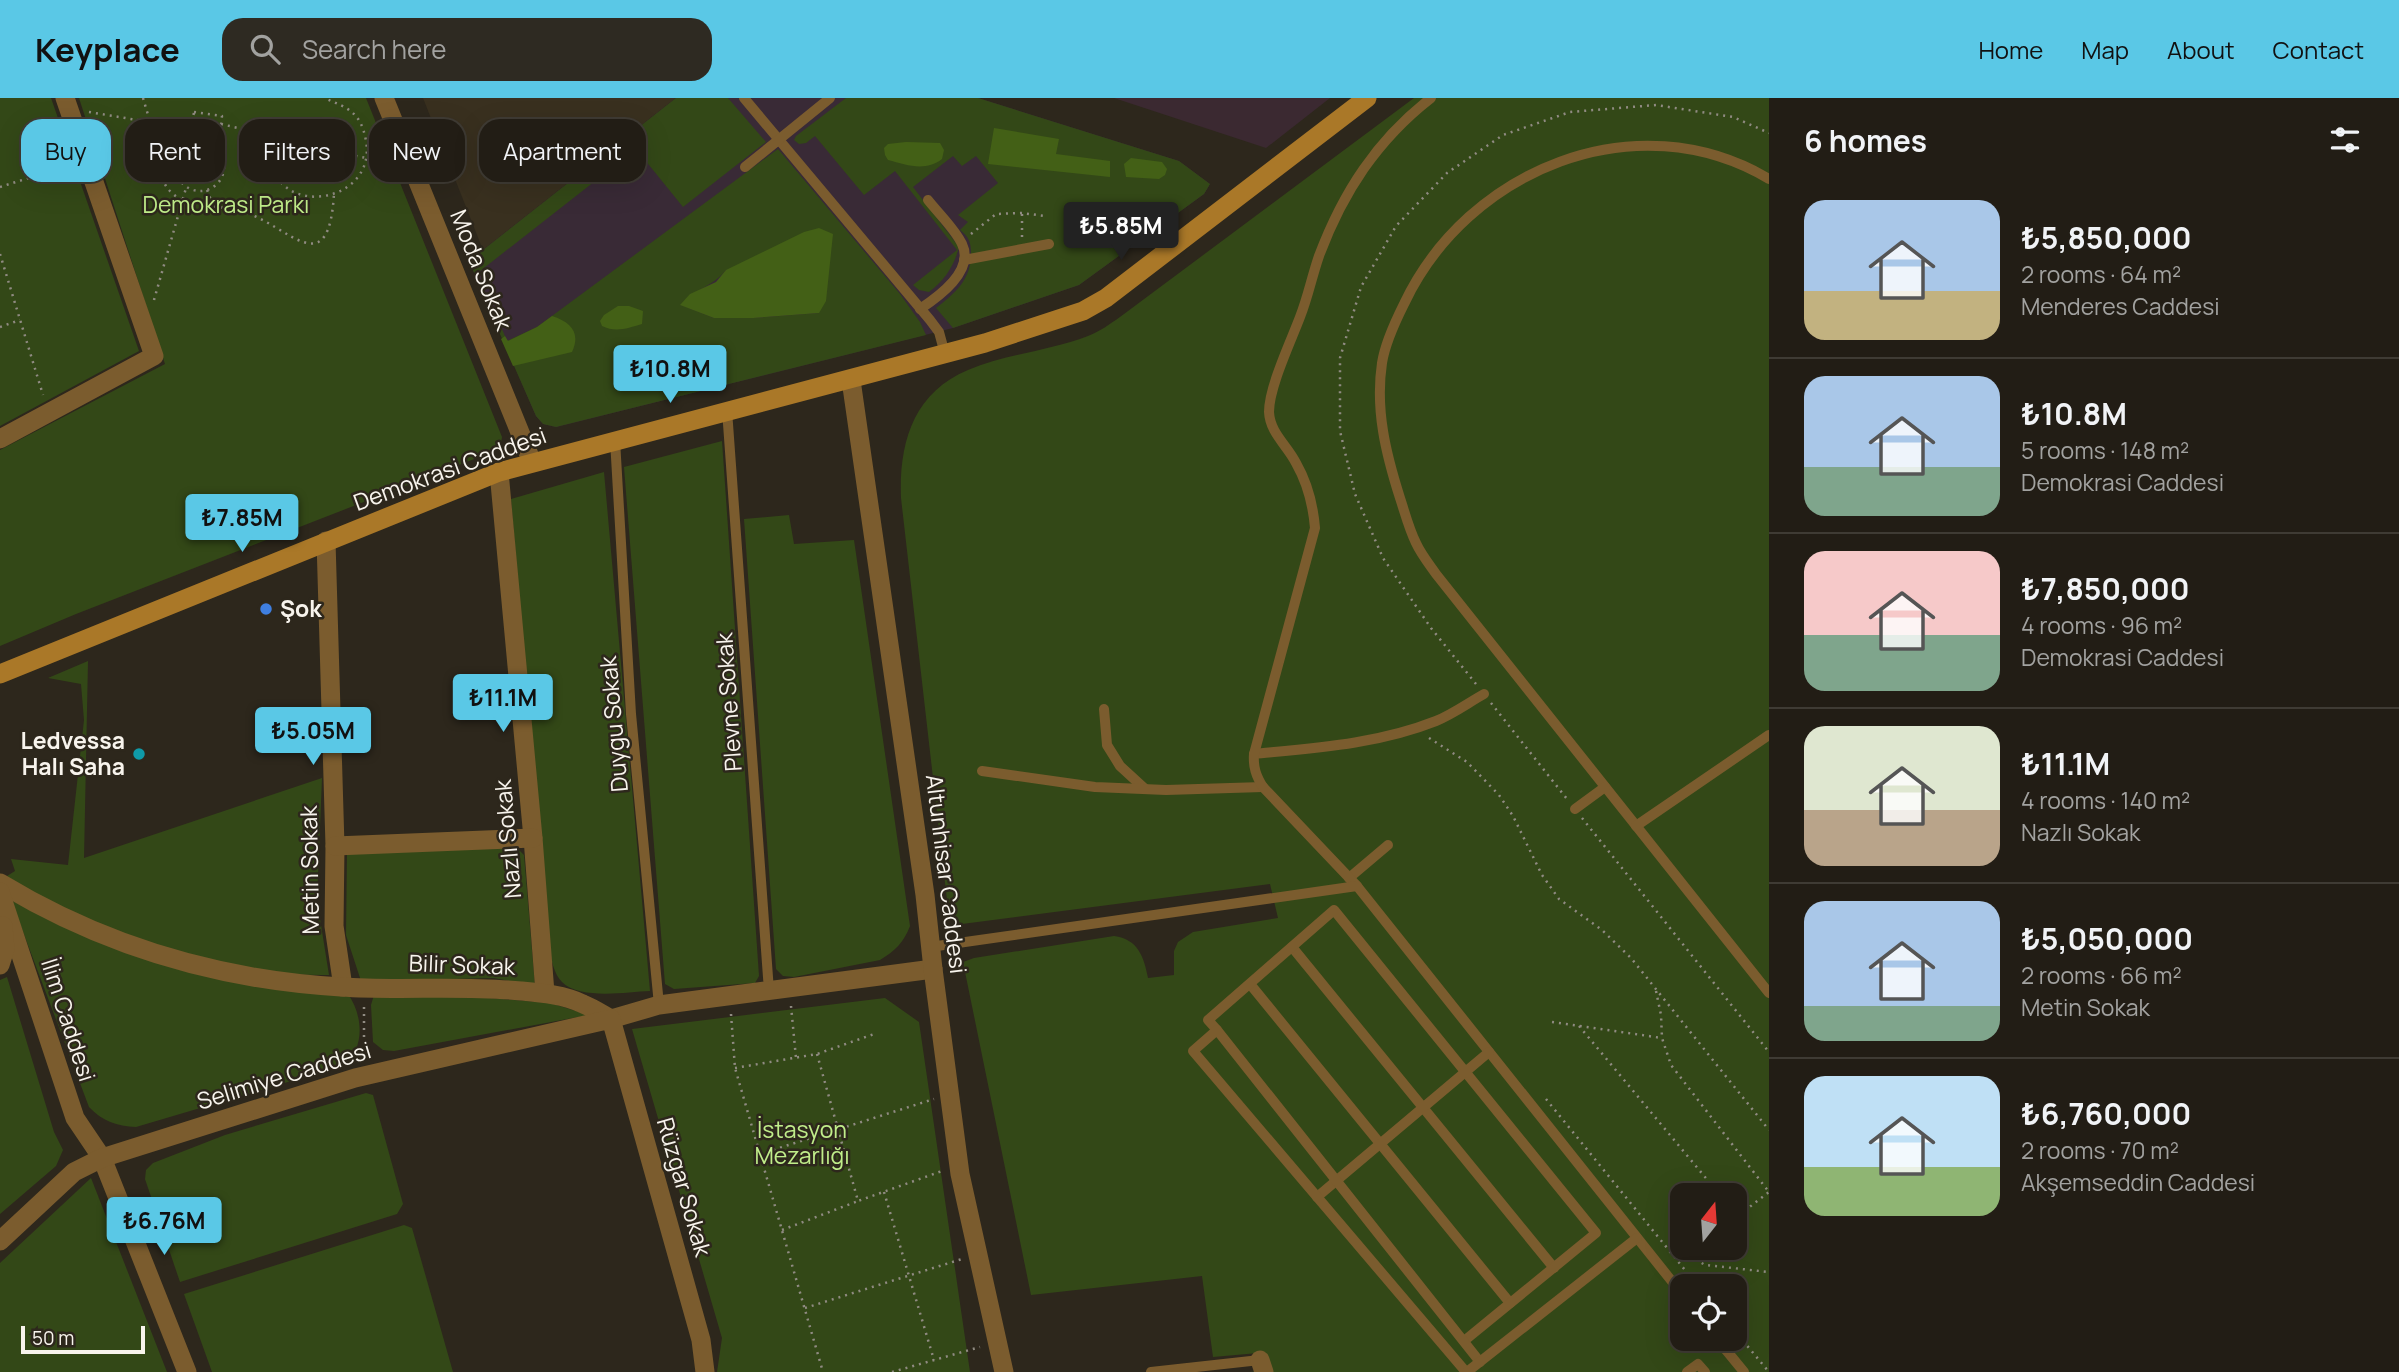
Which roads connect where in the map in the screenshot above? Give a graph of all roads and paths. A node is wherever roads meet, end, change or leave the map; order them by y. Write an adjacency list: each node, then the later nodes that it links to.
1 (143, 98): 10 (path)
2 (324, 98): 17 (path)
3 (384, 98): 13 (street, Moda Sokak)
4 (744, 98): 15 (lane)
5 (830, 98): 15 (lane)
6 (1367, 98): 46 (main road, Demokrasi Caddesi)
7 (1431, 98): 60 (lane)
8 (67, 103): 9 (path)
9 (138, 119)
10 (150, 119)
11 (193, 119): 12 (path)
12 (222, 119)
13 (393, 119)
14 (1769, 133): 56 (path)
15 (779, 139): 19 (lane); 42 (lane)
16 (355, 156): 17 (path)
17 (366, 158): 18 (path); 31 (path)
18 (369, 159)
19 (744, 167)
20 (1769, 179): 63 (lane)
21 (21, 180): 28 (path)
22 (95, 182): 45 (street)
23 (165, 182): 32 (path)
24 (181, 182): 29 (path)
25 (219, 182): 30 (path)
26 (281, 182): 31 (path)
27 (419, 182): 52 (street, Moda Sokak)
28 (0, 187)
29 (186, 187): 30 (path); 32 (path)
30 (207, 190): 34 (path)
31 (334, 193): 34 (path)
32 (182, 200): 34 (path); 45 (path)
33 (928, 200): 37 (lane)
34 (212, 205)
35 (1022, 213): 36 (path); 37 (path); 39 (path)
36 (1045, 216)
37 (960, 242): 41 (lane)
38 (1049, 244): 39 (lane)
39 (1022, 250): 41 (lane)
40 (0, 256): 43 (path)
41 (964, 260): 42 (lane)
42 (920, 309): 46 (lane)
43 (20, 320): 44 (path); 49 (path)
44 (0, 327)
45 (146, 330): 49 (street)
46 (945, 354): 47 (main road, Demokrasi Caddesi)
47 (851, 380): 48 (main road, Demokrasi Caddesi); 75 (street, Altunhisar Caddesi)
48 (727, 410): 51 (main road, Demokrasi Caddesi); 83 (lane, Plevne Sokak)
49 (48, 413): 50 (street)
50 (0, 439)
51 (615, 440): 52 (main road, Demokrasi Caddesi); 87 (lane, Duygu Sokak)
52 (532, 462): 53 (main road, Demokrasi Caddesi)
53 (499, 472): 54 (main road, Demokrasi Caddesi); 67 (street, Nazlı Sokak)
54 (326, 541): 55 (main road, Demokrasi Caddesi); 69 (street, Metin Sokak)
55 (0, 674)
56 (1484, 694): 58 (lane); 65 (path)
57 (1104, 709): 64 (lane)
58 (1415, 728): 60 (lane); 81 (path)
59 (1769, 735): 66 (lane)
60 (1254, 754): 62 (lane)
61 (982, 771): 64 (lane)
62 (1263, 787): 64 (lane); 70 (lane)
63 (1605, 787): 65 (lane); 66 (lane)
64 (1145, 789)
65 (1575, 809): 95 (path)
66 (1636, 826): 85 (lane)
67 (533, 838): 69 (street); 84 (street, Nazlı Sokak)
68 (1388, 845): 70 (lane)
69 (335, 846): 80 (street, Metin Sokak)
70 (1349, 878): 72 (lane)
71 (0, 883): 80 (street, Bilir Sokak)
72 (1357, 886): 75 (lane); 94 (lane)
73 (0, 892): 108 (street, İlim Caddesi)
74 (0, 915): 77 (street)
75 (930, 947): 78 (street, Altunhisar Caddesi)
76 (1292, 947): 79 (lane); 99 (lane); 103 (lane)
77 (0, 965)
78 (933, 969): 82 (street); 101 (street, Altunhisar Caddesi)
79 (1250, 984): 91 (lane); 106 (lane)
80 (353, 988): 84 (street, Bilir Sokak); 100 (path)
81 (1656, 988): 93 (path); 105 (path)
82 (790, 989): 83 (street); 97 (path)
83 (769, 992): 86 (street)
84 (545, 993): 88 (street, Bilir Sokak)
85 (1769, 993)
86 (730, 997): 87 (street); 98 (path)
87 (659, 1005): 88 (street)
88 (611, 1019): 100 (street, Selimiye Caddesi); 136 (street, Rüzgar Sokak)
89 (1552, 1022): 90 (path)
90 (1579, 1026): 93 (path); 111 (path)
91 (1217, 1030): 110 (lane); 114 (lane)
92 (877, 1032): 96 (path)
93 (1662, 1038): 113 (path)
94 (1489, 1052): 99 (lane); 118 (lane)
95 (1769, 1052)
96 (817, 1055): 97 (path); 104 (path)
97 (796, 1058): 98 (path)
98 (735, 1068): 107 (path)
99 (1466, 1072): 103 (lane); 122 (lane)
100 (355, 1077): 108 (street, Selimiye Caddesi)
101 (950, 1093): 104 (path); 109 (street, Altunhisar Caddesi)
102 (1542, 1095): 124 (path)
103 (1423, 1108): 106 (lane); 122 (lane)
104 (838, 1129): 107 (path); 115 (path)
105 (1769, 1130)
106 (1380, 1144): 110 (lane); 127 (lane)
107 (760, 1154): 117 (path)
108 (102, 1158): 119 (street, Selimiye Caddesi); 137 (street, İlim Caddesi)
109 (959, 1165): 112 (path); 120 (street, Altunhisar Caddesi)
110 (1337, 1181): 114 (lane); 130 (lane)
111 (1710, 1183)
112 (884, 1192): 115 (path); 125 (path)
113 (1769, 1192): 116 (path)
114 (1317, 1197): 142 (lane)
115 (858, 1201): 117 (path)
116 (1747, 1209)
117 (782, 1230): 128 (path)
118 (1637, 1238): 126 (lane); 134 (lane)
119 (0, 1241)
120 (978, 1254): 125 (path); 129 (street, Altunhisar Caddesi)
121 (1697, 1260): 123 (path)
122 (1554, 1268): 127 (lane)
123 (1769, 1272)
124 (1689, 1274)
125 (909, 1276): 128 (path); 133 (path)
126 (1670, 1279)
127 (1510, 1303): 130 (lane)
128 (805, 1308): 138 (path)
129 (998, 1341): 133 (path); 140 (street, Altunhisar Caddesi)
130 (1464, 1341): 134 (lane)
131 (1747, 1346): 146 (path)
132 (1727, 1351): 145 (lane)
133 (933, 1360): 139 (path)
134 (1480, 1362): 142 (lane)
135 (1262, 1366): 141 (lane)
136 (705, 1371)
137 (187, 1372)
138 (823, 1372)
139 (892, 1372)
140 (1004, 1372)
141 (1151, 1372)
142 (1466, 1372)
143 (1688, 1372): 144 (lane)
144 (1705, 1372)
145 (1744, 1372)
146 (1769, 1372)

